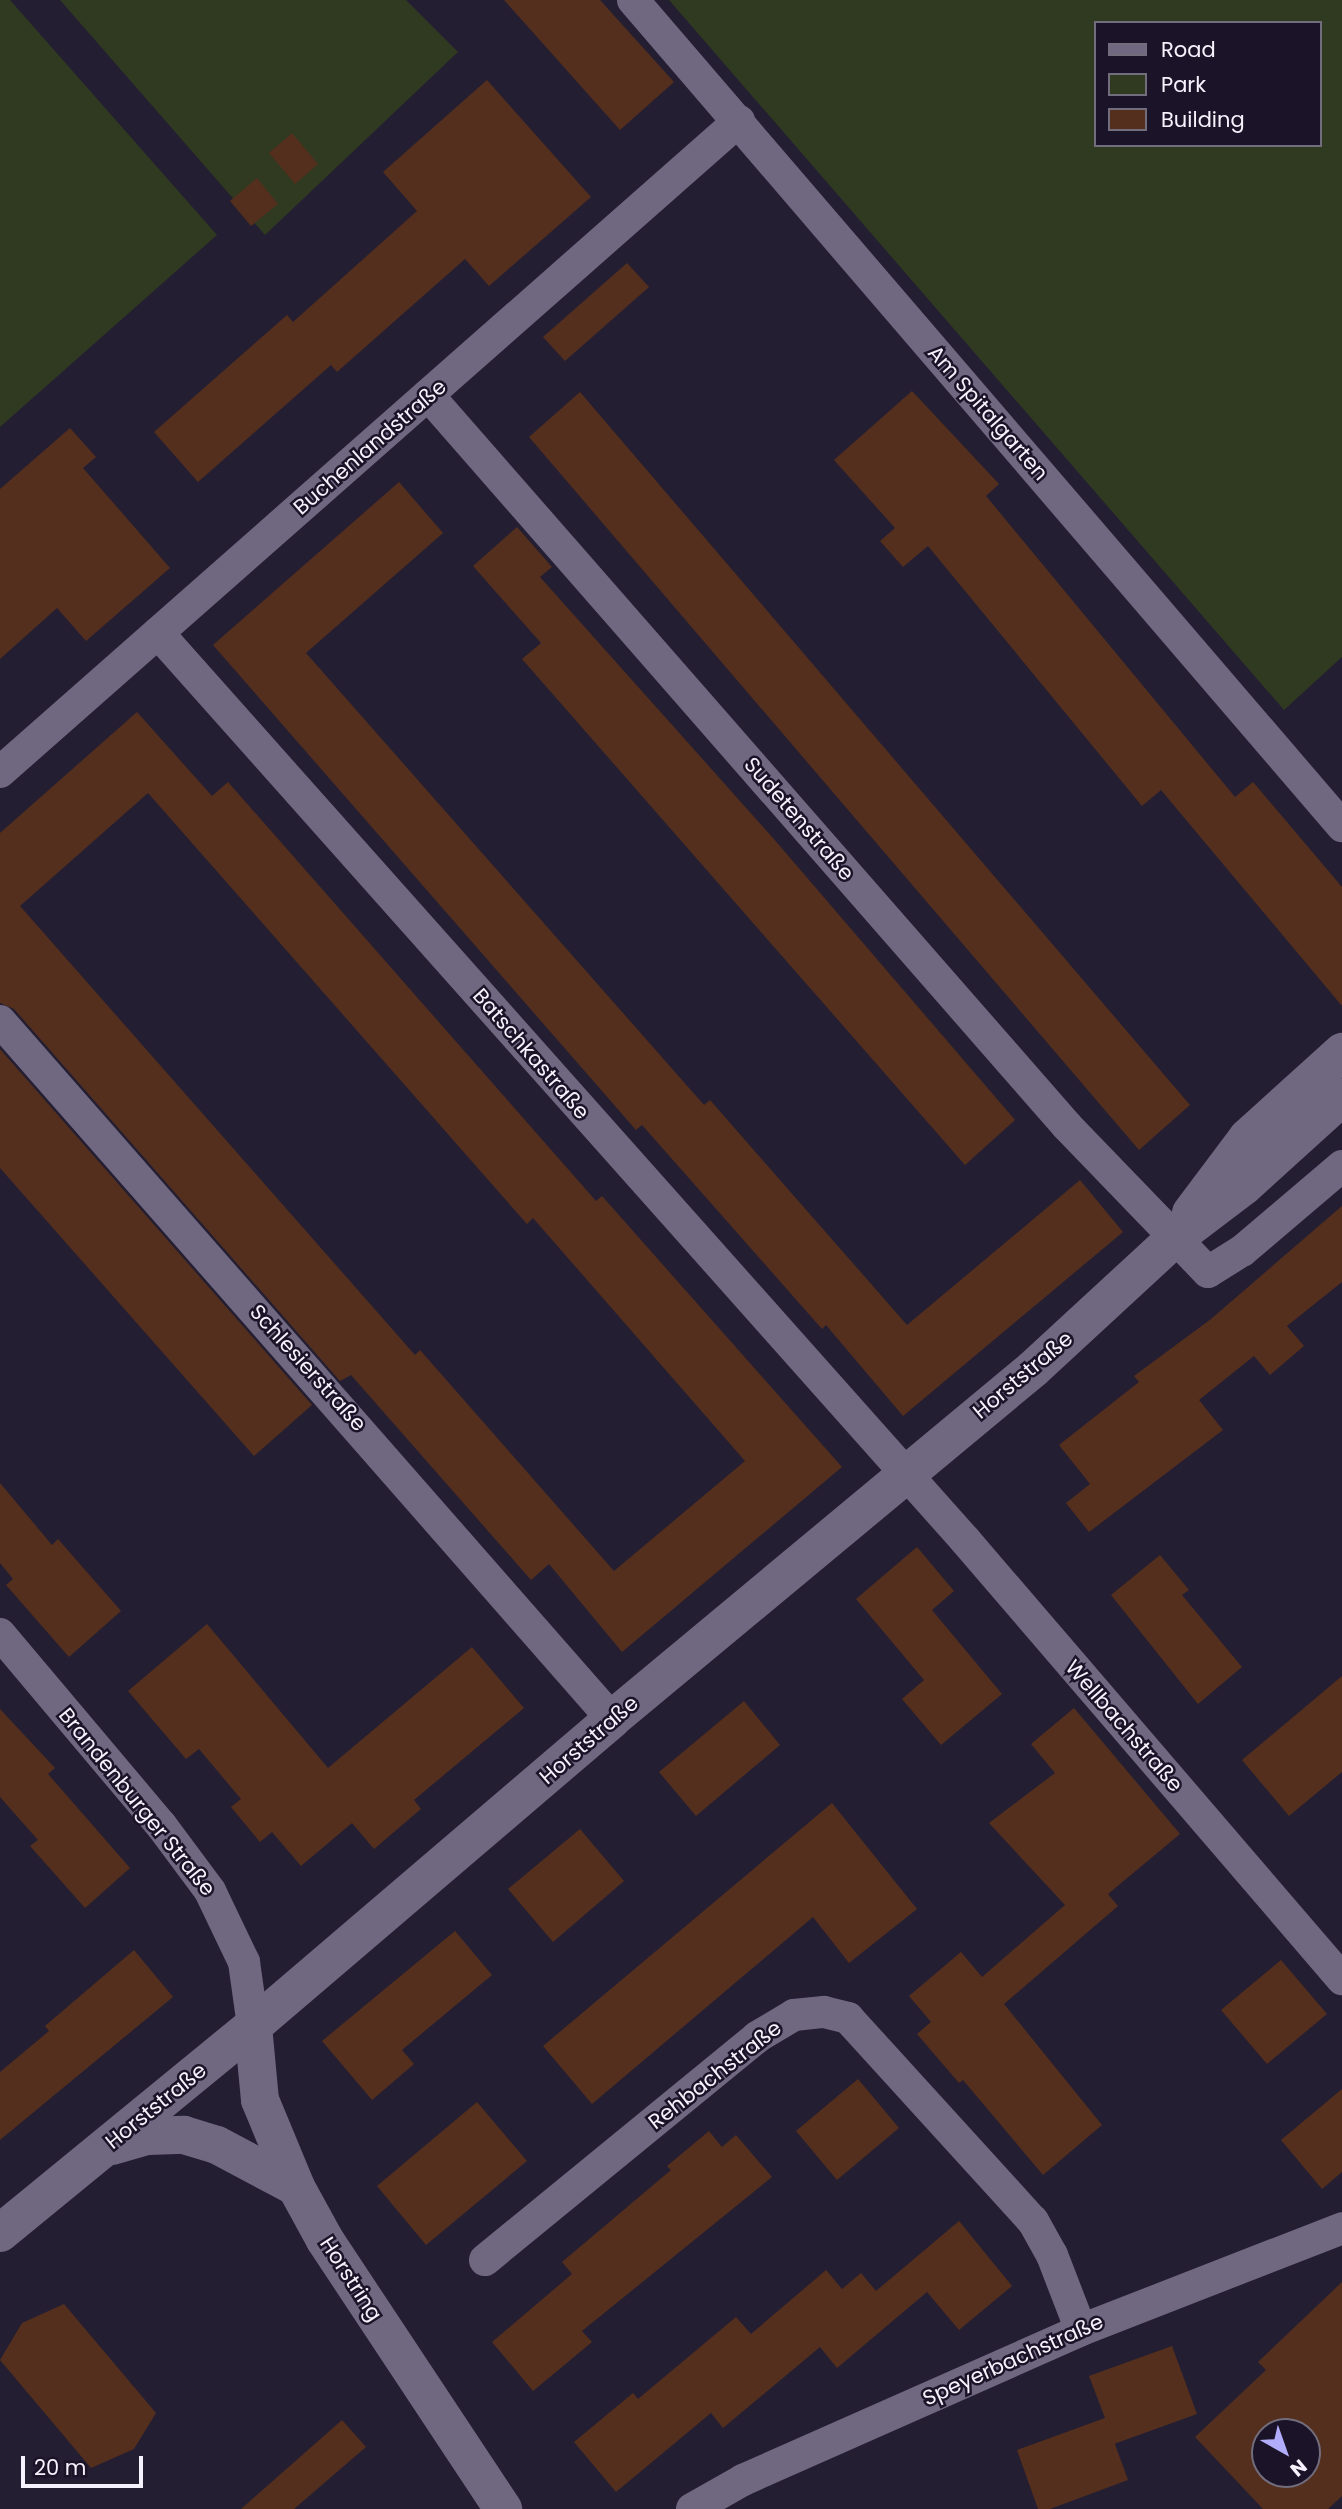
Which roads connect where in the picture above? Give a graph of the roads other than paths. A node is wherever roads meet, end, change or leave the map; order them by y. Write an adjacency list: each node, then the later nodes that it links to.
1 (634, 0): 2 (street, Am Spitalgarten)
2 (739, 121): 3 (street, Buchenlandstraße); 6 (street, Am Spitalgarten)
3 (428, 395): 4 (street, Buchenlandstraße); 11 (street, Sudetenstraße)
4 (158, 633): 5 (street, Buchenlandstraße); 12 (street, Batschkastraße)
5 (0, 772)
6 (1342, 826)
7 (0, 1021): 14 (street, Schlesierstraße)
8 (1342, 1052): 11 (street, Horststraße)
9 (1342, 1097): 11 (street, Horststraße)
10 (1342, 1166): 11 (street)
11 (1173, 1240): 12 (street, Horststraße)
12 (905, 1474): 14 (street, Horststraße); 15 (street, Wellbachstraße)
13 (0, 1634): 16 (street, Brandenburger Straße)
14 (612, 1719): 16 (street, Horststraße)
15 (1342, 1979)
16 (253, 2026): 17 (street, Horststraße); 18 (street, Horstring)
17 (104, 2149): 18 (street); 20 (street, Horststraße)
18 (296, 2187): 23 (street, Horstring)
19 (1342, 2228): 22 (street, Speyerbachstraße)
20 (0, 2233)
21 (485, 2260): 22 (street, Rehbachstraße)
22 (1081, 2329): 24 (street, Speyerbachstraße)
23 (503, 2509)
24 (692, 2509)

